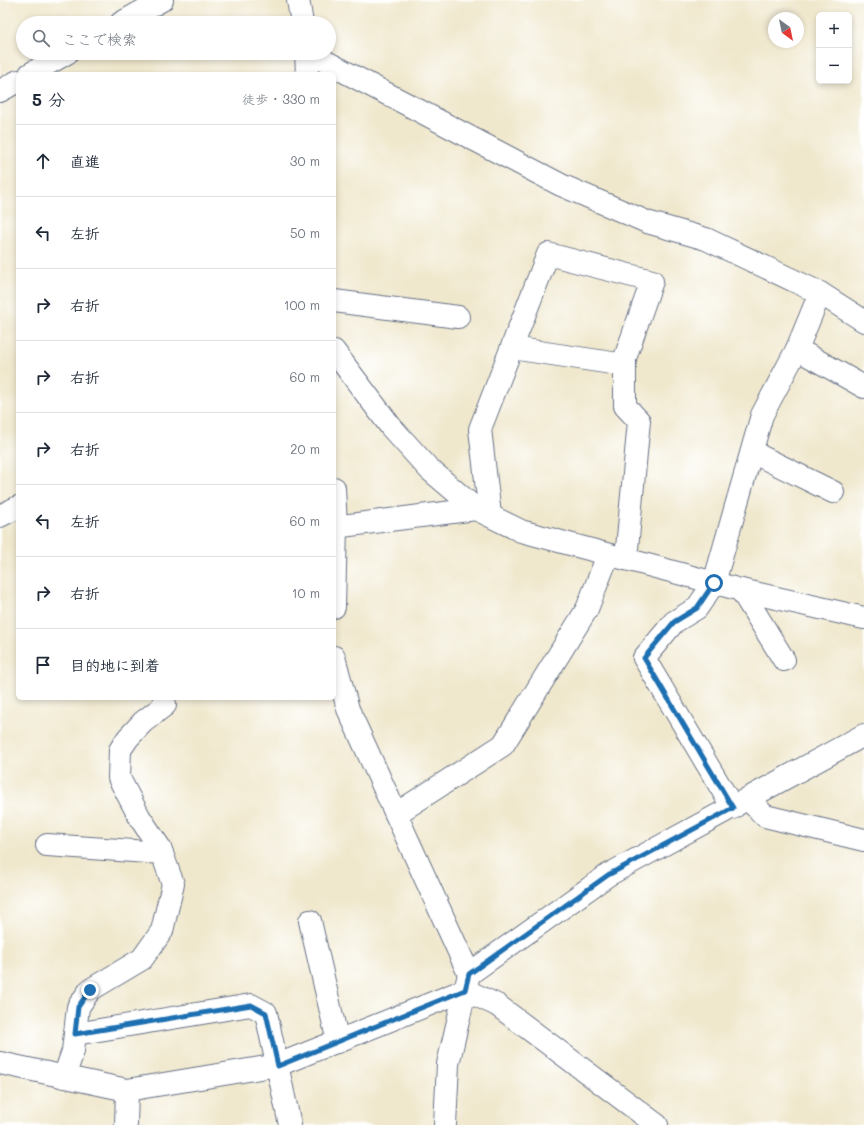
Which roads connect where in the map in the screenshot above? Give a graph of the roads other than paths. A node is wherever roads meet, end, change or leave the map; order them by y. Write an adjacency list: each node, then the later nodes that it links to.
1 (162, 0): 3 (street)
2 (298, 0): 4 (street)
3 (133, 16)
4 (301, 16)
5 (55, 60): 8 (street)
6 (306, 60): 9 (street)
7 (323, 60): 12 (street)
8 (34, 72)
9 (307, 72)
10 (16, 82): 11 (street)
11 (0, 91)
12 (820, 292): 15 (street); 17 (street)
13 (336, 301): 14 (street)
14 (458, 317)
15 (864, 321)
16 (512, 348): 19 (street); 19 (street); 24 (street)
17 (797, 349): 20 (street); 21 (street)
18 (336, 354): 24 (street)
19 (625, 365): 27 (street)
20 (864, 387)
21 (752, 452): 22 (street); 28 (street)
22 (832, 492)
23 (16, 508): 25 (street)
24 (483, 512): 26 (street); 27 (street)
25 (0, 516)
26 (336, 526)
27 (617, 557): 28 (street); 36 (street)
28 (714, 583): 29 (street); 35 (street)
29 (741, 590): 30 (street); 31 (street)
30 (864, 618)
31 (784, 660)
32 (336, 665): 36 (street)
33 (164, 700): 39 (street)
34 (864, 736): 35 (street)
35 (741, 804): 37 (street); 41 (street)
36 (396, 814): 41 (street)
37 (864, 840)
38 (47, 845): 39 (street)
39 (162, 853): 42 (street)
40 (310, 921): 43 (street)
41 (467, 982): 43 (street); 50 (street); 51 (street)
42 (75, 1034): 45 (street); 46 (street)
43 (338, 1042): 45 (street)
44 (0, 1063): 46 (street)
45 (278, 1066): 47 (street); 49 (street)
46 (64, 1077): 47 (street)
47 (127, 1090): 48 (street)
48 (126, 1125)
49 (290, 1125)
50 (444, 1125)
51 (657, 1125)

